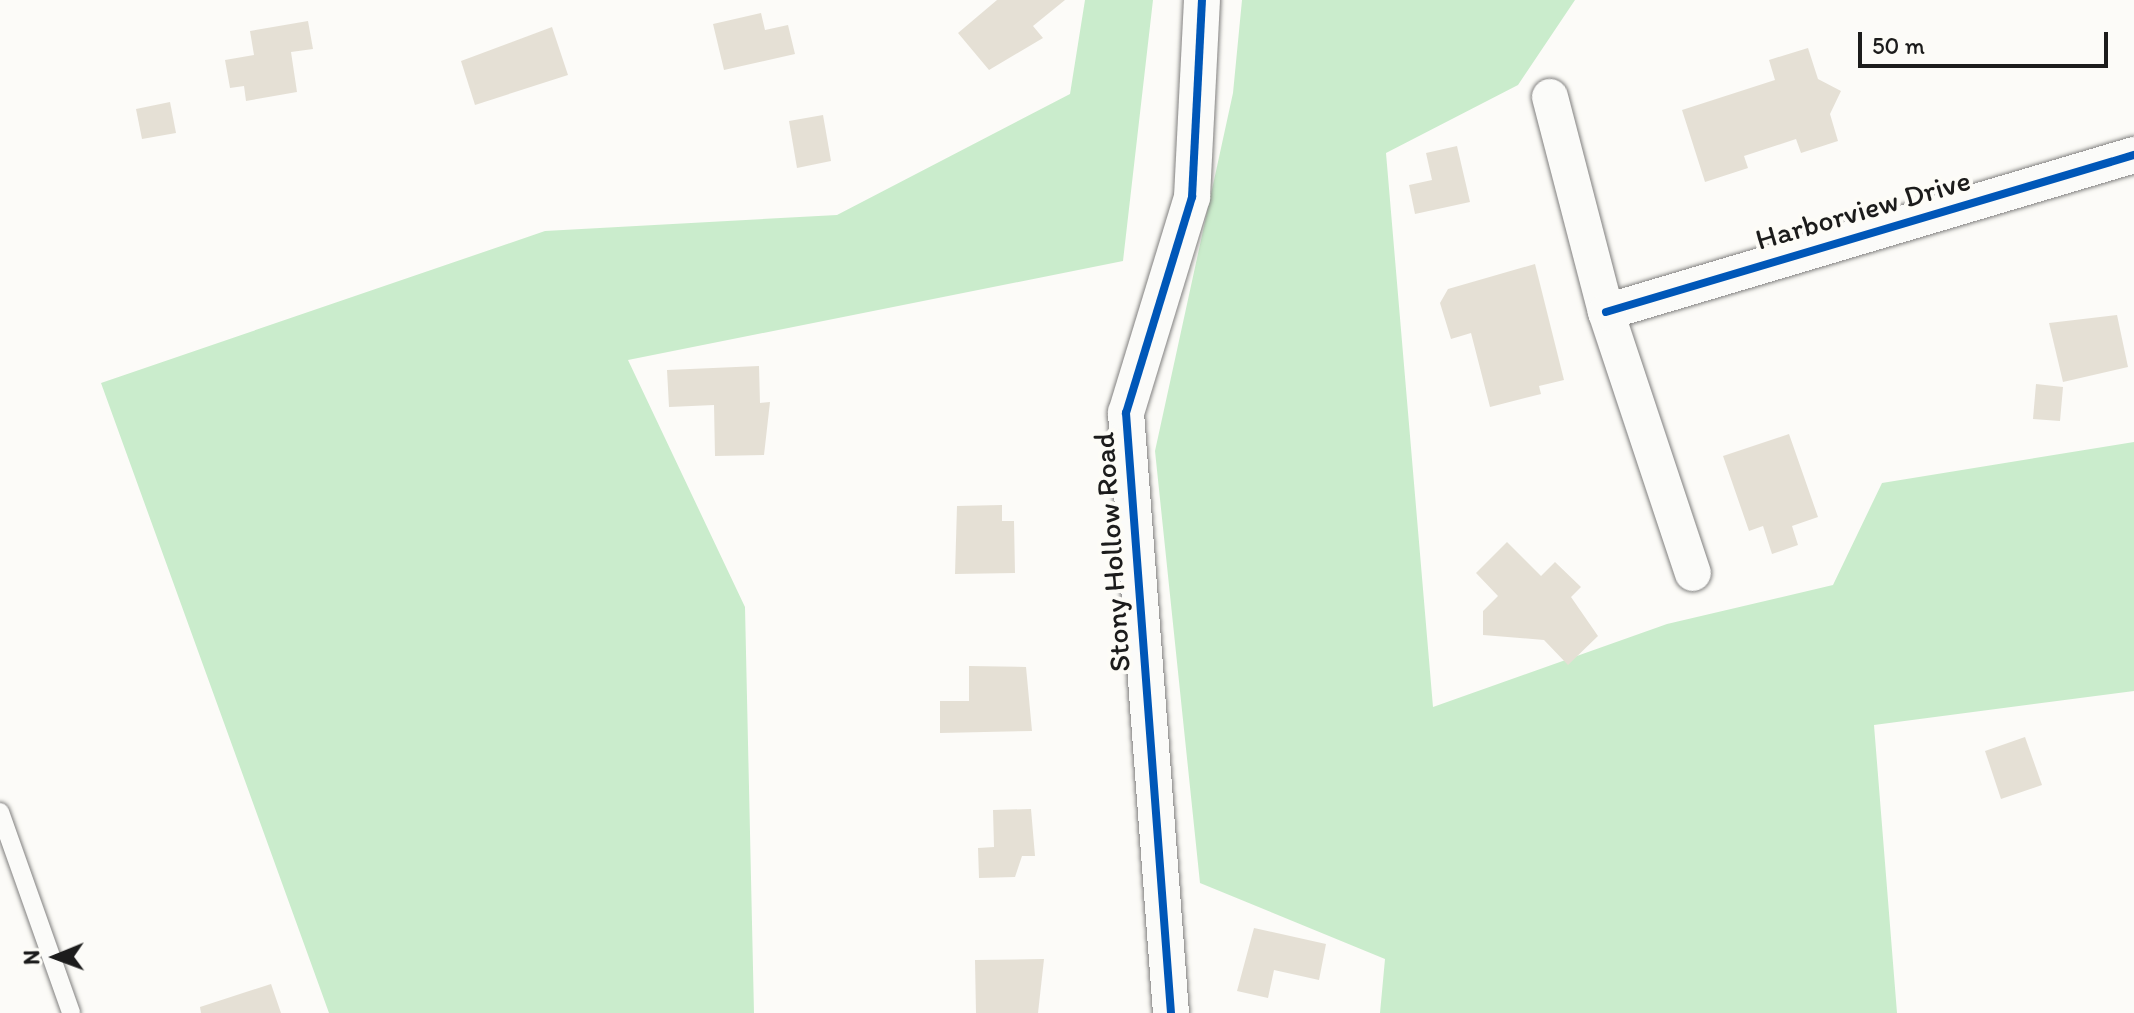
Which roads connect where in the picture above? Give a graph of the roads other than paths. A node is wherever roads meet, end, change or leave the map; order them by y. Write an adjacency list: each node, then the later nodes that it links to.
1 (1202, 0): 8 (street, Stony Hollow Road)
2 (1550, 97): 4 (street)
3 (2134, 155): 4 (street, Harborview Drive)
4 (1606, 312): 5 (street)
5 (1693, 573)
6 (0, 812): 7 (lane)
7 (71, 1013)
8 (1171, 1013)

